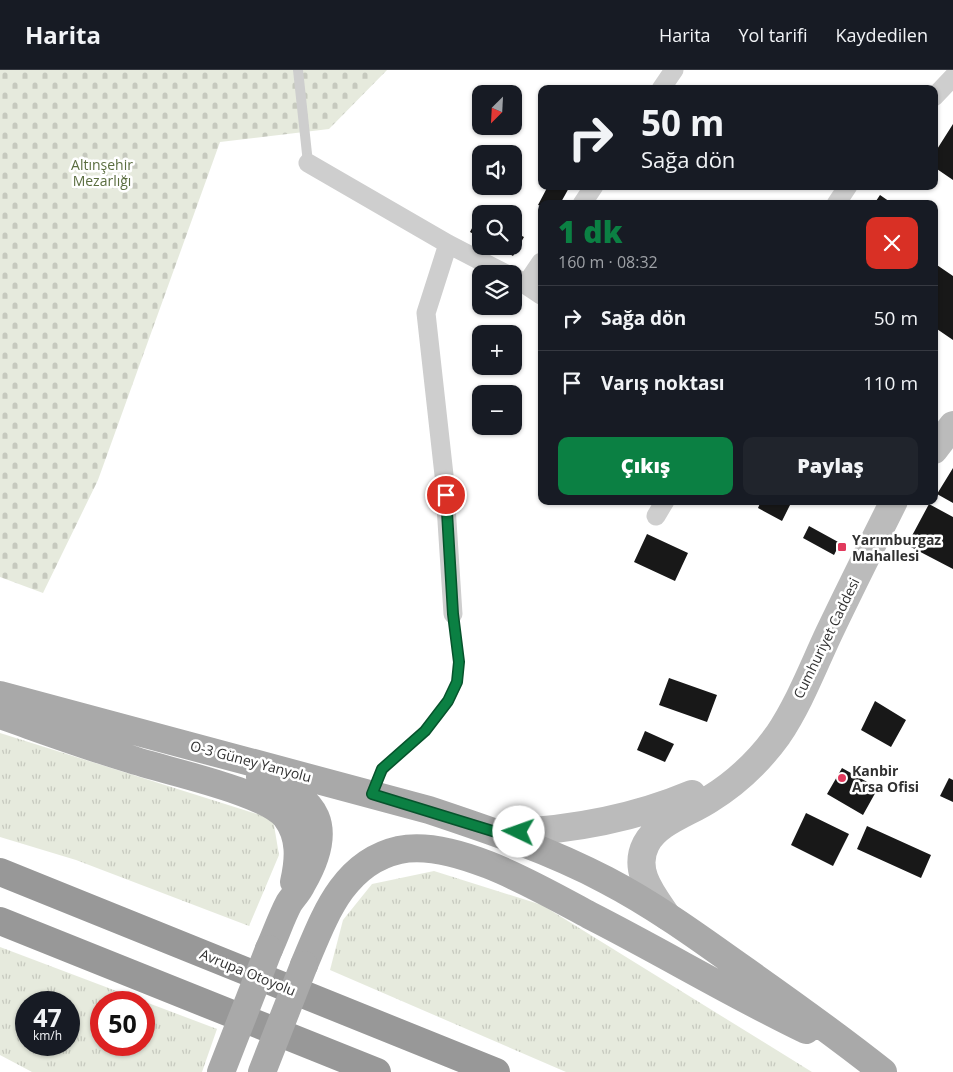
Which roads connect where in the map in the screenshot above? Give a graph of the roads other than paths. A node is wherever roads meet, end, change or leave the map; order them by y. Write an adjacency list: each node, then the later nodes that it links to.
1 (298, 70): 6 (lane)
2 (674, 70): 4 (street)
3 (953, 77): 5 (street)
4 (664, 85)
5 (938, 93)
6 (308, 162): 7 (street)
7 (448, 244): 8 (street); 16 (street)
8 (489, 265)
9 (538, 265): 10 (street)
10 (522, 279)
11 (522, 282): 12 (street)
12 (538, 293)
13 (953, 425): 14 (main road)
14 (938, 445)
15 (892, 505): 20 (main road, Cumhuriyet Caddesi)
16 (453, 614): 21 (lane)
17 (0, 695): 21 (main road, O-3 Güney Yanyolu)
18 (0, 700): 24 (main road)
19 (0, 715): 24 (main road)
20 (749, 769): 22 (main road, Cumhuriyet Caddesi); 25 (main road, Cumhuriyet Caddesi)
21 (372, 794): 22 (main road, O-3 Güney Yanyolu)
22 (499, 833): 25 (main road, O-3 Güney Yanyolu)
23 (0, 872): 31 (highway, Avrupa Otoyolu)
24 (289, 903): 28 (main road, bridge)
25 (667, 916): 27 (main road, O-3 Güney Yanyolu)
26 (0, 921): 30 (highway)
27 (876, 1066): 29 (main road, bridge)
28 (221, 1072)
29 (262, 1072)
30 (377, 1072)
31 (496, 1072)

